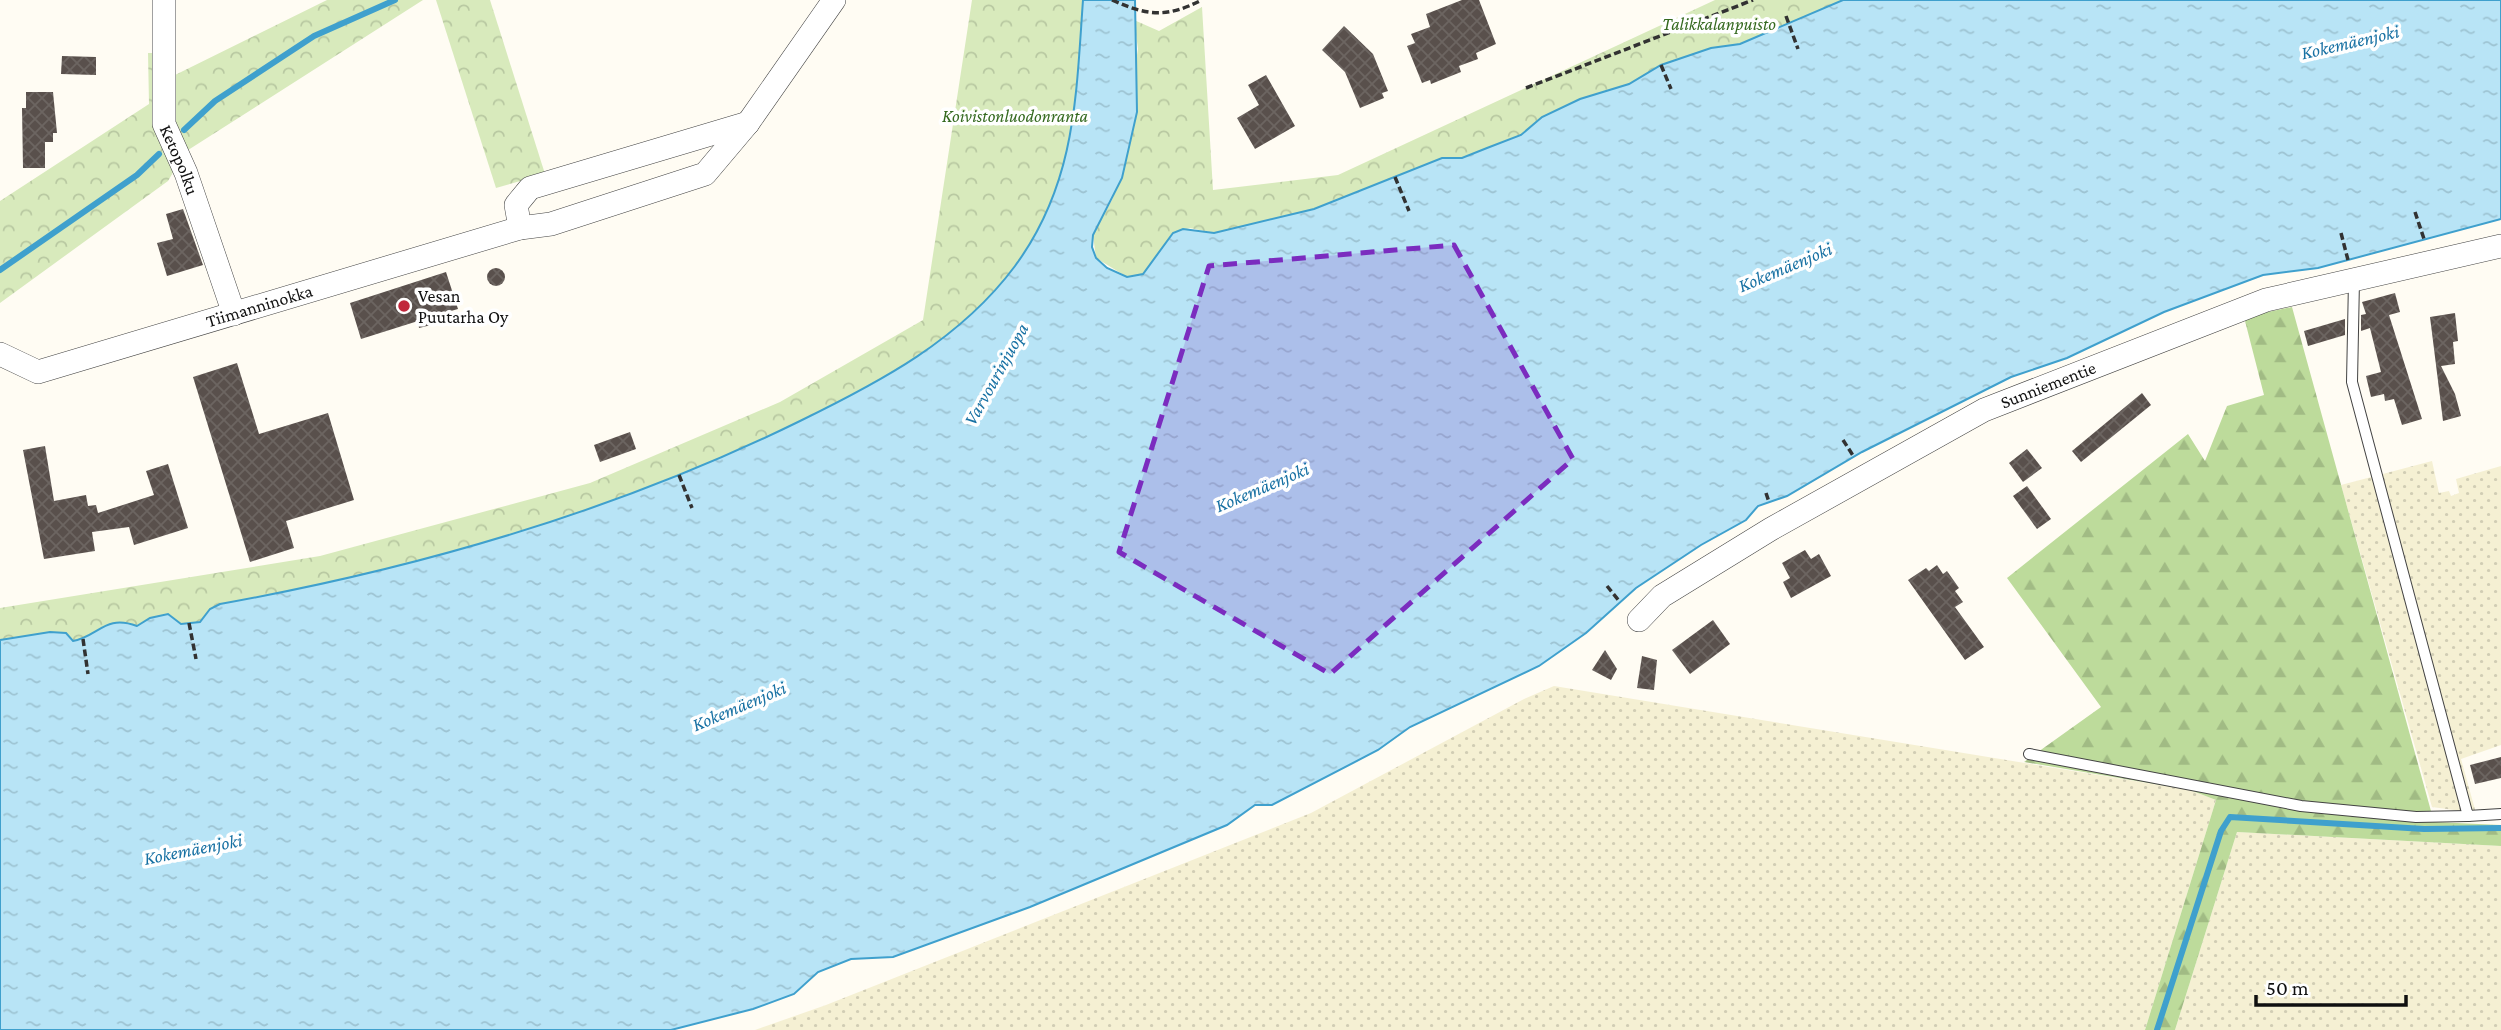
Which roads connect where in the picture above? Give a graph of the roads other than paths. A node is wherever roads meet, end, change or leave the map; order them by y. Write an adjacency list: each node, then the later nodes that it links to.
1 (164, 0): 7 (street, Ketopolku)
2 (834, 0): 3 (street, Tiimanninokka)
3 (748, 123): 4 (street, Tiimanninokka); 4 (street)
4 (520, 228): 7 (street, Tiimanninokka)
5 (2501, 246): 6 (street, Sunniementie)
6 (2351, 270): 9 (street, Sunniementie); 12 (lane)
7 (234, 314): 8 (street, Tiimanninokka)
8 (0, 354)
9 (1639, 620)
10 (2029, 754): 12 (lane)
11 (2501, 814): 12 (lane)
12 (2468, 816)

